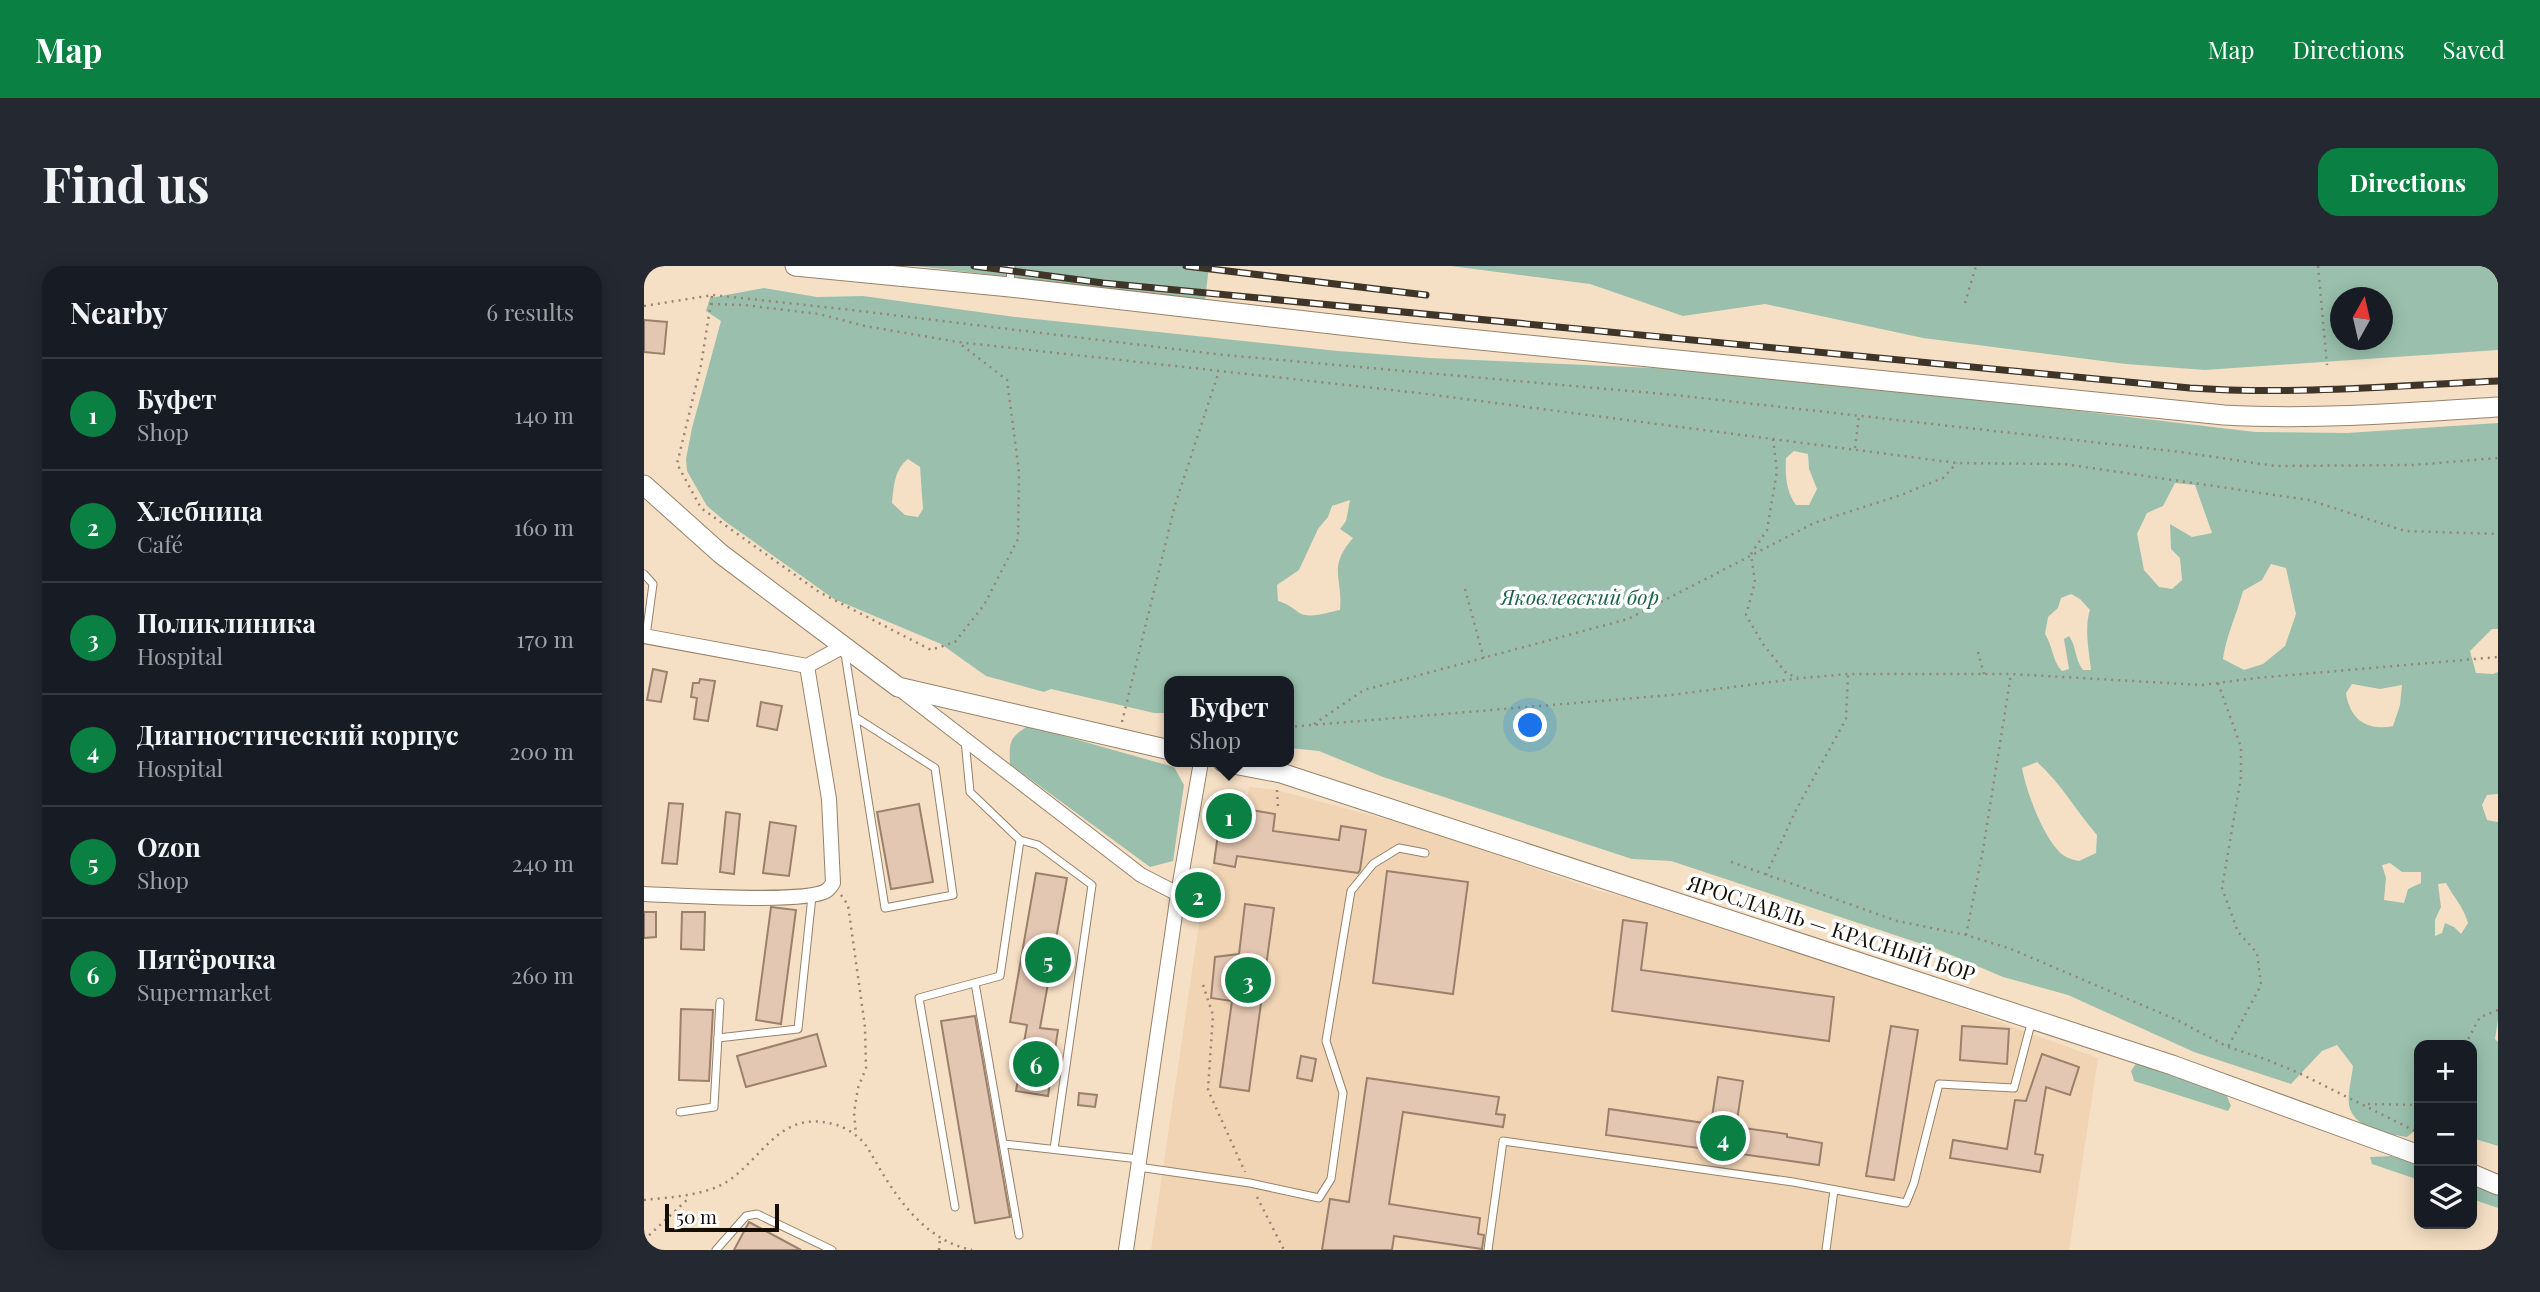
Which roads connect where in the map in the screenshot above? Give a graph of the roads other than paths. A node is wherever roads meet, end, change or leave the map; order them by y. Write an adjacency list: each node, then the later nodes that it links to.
1 (795, 266): 3 (street)
2 (1011, 266): 3 (lane)
3 (1010, 287): 4 (street)
4 (2498, 407)
5 (644, 485): 8 (street)
6 (644, 574): 7 (lane)
7 (645, 636): 9 (street)
8 (844, 646): 9 (street); 10 (street); 11 (lane)
9 (807, 666): 20 (street)
10 (898, 687): 12 (street); 13 (street)
11 (855, 717): 11 (lane)
12 (965, 739): 16 (lane); 19 (street)
13 (1164, 749)
14 (1200, 767): 19 (street)
15 (1249, 767): 23 (street, ЯРОСЛАВЛЬ — КРАСНЫЙ БОР)
16 (1020, 841): 21 (lane); 27 (lane)
17 (1425, 853): 29 (lane)
18 (644, 894): 20 (street)
19 (1178, 894): 29 (street)
20 (812, 895): 24 (lane)
21 (975, 983): 26 (lane); 33 (lane)
22 (720, 1002): 24 (lane)
23 (2032, 1019): 28 (street, ЯРОСЛАВЛЬ — КРАСНЫЙ БОР); 32 (lane)
24 (718, 1038): 25 (lane)
25 (680, 1112)
26 (1004, 1144): 27 (lane); 34 (lane)
27 (1055, 1149): 29 (lane)
28 (2414, 1153)
29 (1139, 1163): 37 (street)
30 (2477, 1176): 31 (street)
31 (2498, 1185)
32 (1833, 1190): 38 (lane); 39 (lane)
33 (955, 1207)
34 (1020, 1235)
35 (716, 1250): 36 (lane)
36 (832, 1250)
37 (1126, 1250)
38 (1488, 1250)
39 (1826, 1250)

